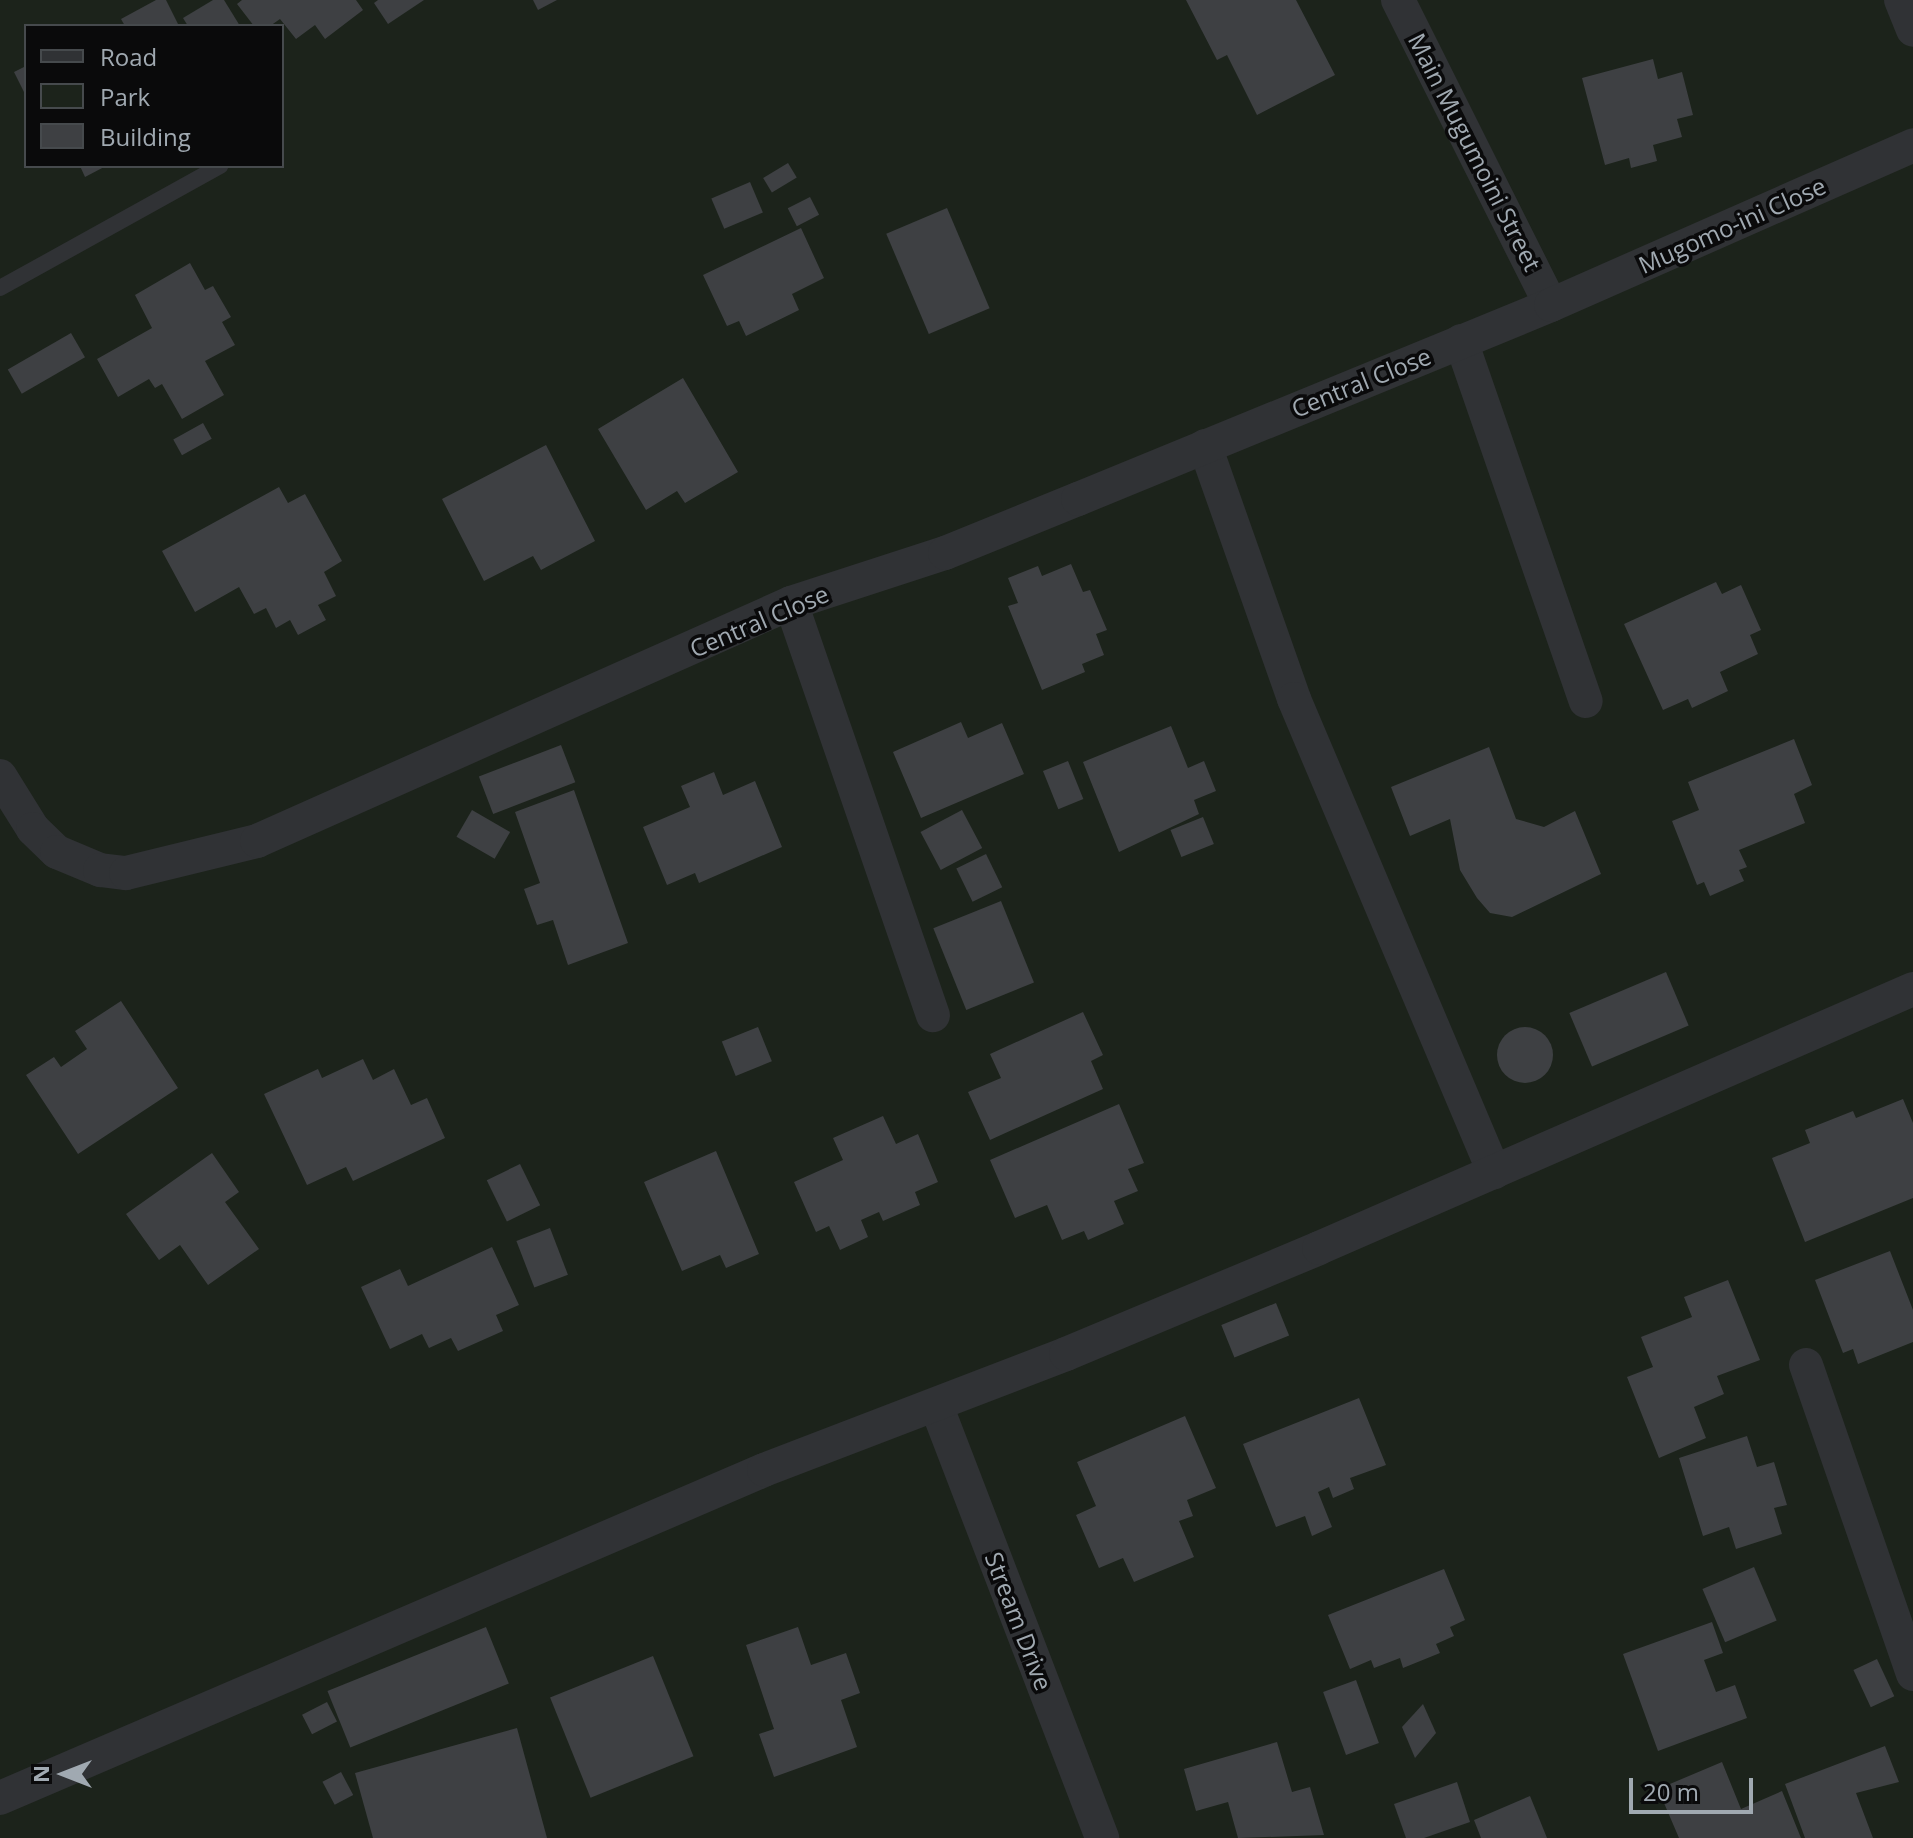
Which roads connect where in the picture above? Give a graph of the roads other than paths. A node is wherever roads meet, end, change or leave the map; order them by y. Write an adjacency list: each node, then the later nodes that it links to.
1 (1398, 0): 7 (street, Main Mugumoini Street)
2 (1901, 0): 3 (street)
3 (1913, 30)
4 (1913, 145): 7 (street, Mugomo-ini Close)
5 (216, 168): 6 (lane)
6 (0, 288)
7 (1551, 305): 8 (street, Central Close)
8 (1461, 341): 9 (street, Central Close); 11 (street)
9 (1205, 446): 10 (street, Central Close); 15 (street)
10 (791, 603): 12 (street, Central Close); 14 (street)
11 (1586, 701)
12 (0, 776)
13 (1913, 989): 15 (street)
14 (933, 1015)
15 (1494, 1172): 17 (street)
16 (1806, 1365): 18 (street)
17 (936, 1405): 19 (street); 20 (street, Stream Drive)
18 (1913, 1674)
19 (0, 1798)
20 (1102, 1838)

